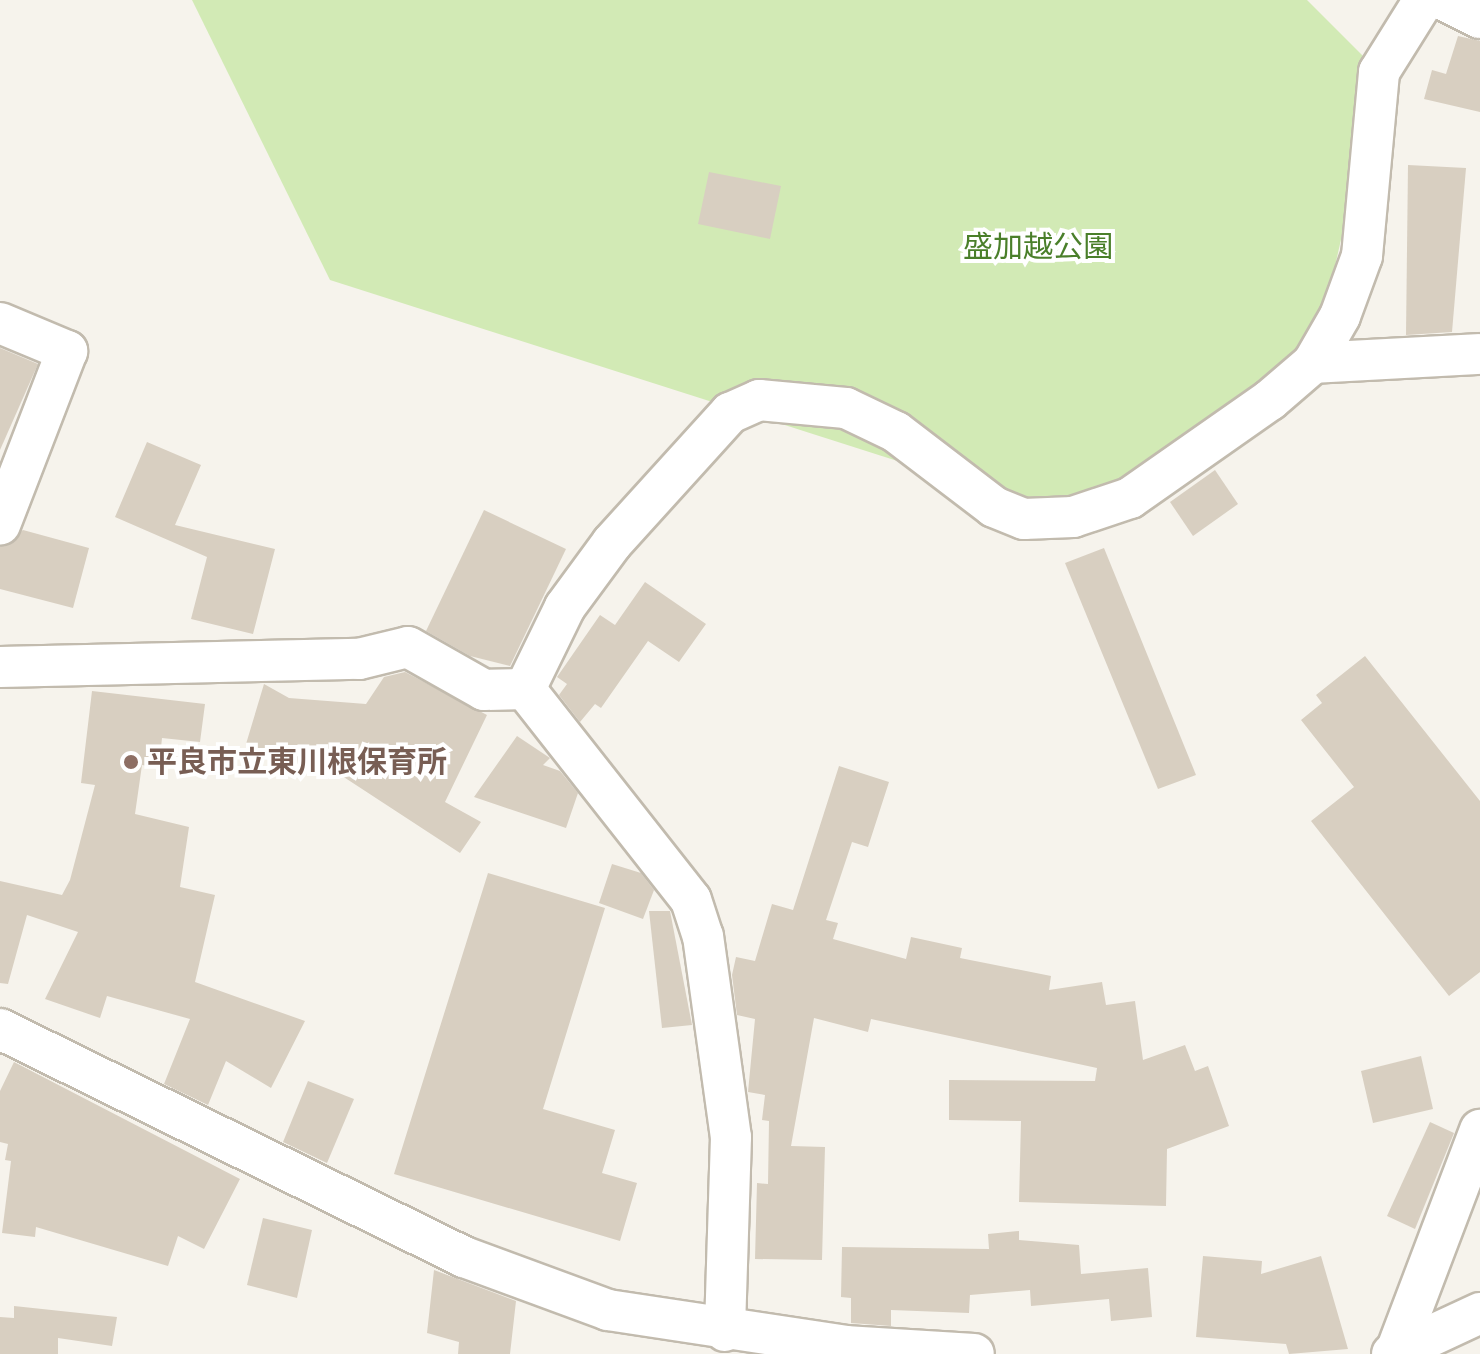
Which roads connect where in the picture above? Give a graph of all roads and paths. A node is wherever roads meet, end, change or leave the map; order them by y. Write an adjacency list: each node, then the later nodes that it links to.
1 (1424, 0): 6 (street)
2 (1444, 0): 3 (street)
3 (1480, 18)
4 (0, 323): 7 (street)
5 (1480, 354): 6 (street)
6 (1313, 363): 9 (street)
7 (0, 525)
8 (0, 667): 9 (street)
9 (525, 689): 13 (street)
10 (0, 1029): 13 (street)
11 (1480, 1130): 15 (street)
12 (1480, 1313): 15 (street)
13 (725, 1331): 14 (street)
14 (845, 1350): 16 (street)
15 (1394, 1353)
16 (974, 1354)

